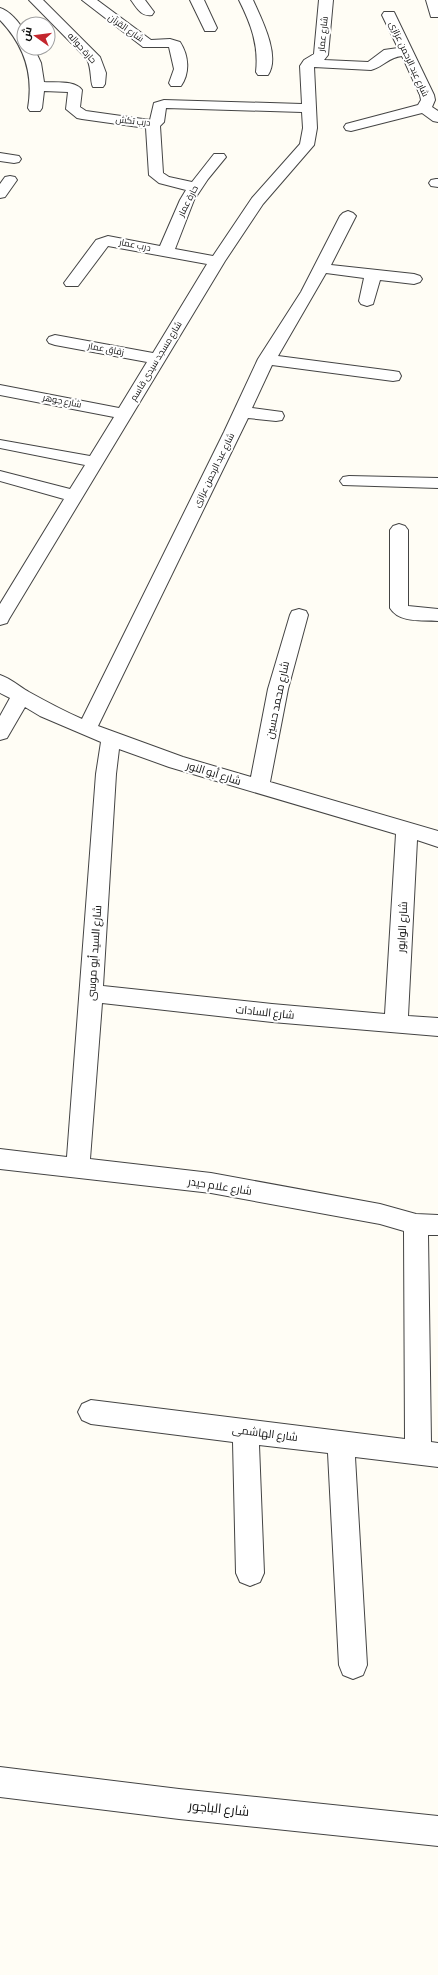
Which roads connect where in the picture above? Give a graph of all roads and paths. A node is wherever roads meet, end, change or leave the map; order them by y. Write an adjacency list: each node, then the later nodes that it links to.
1 (36, 0): 19 (street, حارة حواله)
2 (89, 0): 18 (street, شارع القرآن)
3 (138, 0): 9 (street)
4 (197, 0): 12 (street)
5 (246, 0): 17 (street)
6 (326, 0): 16 (street, شارع عمار)
7 (433, 0): 10 (street)
8 (0, 12): 13 (street)
9 (147, 12)
10 (436, 14)
11 (389, 16): 14 (street, شارع عبد الرحمن عزازى)
12 (210, 28)
13 (16, 30)
14 (407, 51): 16 (street); 23 (street, شارع عبد الرحمن عزازى)
15 (32, 56): 20 (street)
16 (309, 63): 22 (street, شارع عمار)
17 (262, 72)
18 (176, 83)
19 (98, 84)
20 (38, 86): 21 (street); 26 (street, درب تكش)
21 (35, 108)
22 (309, 108): 26 (street, درب تكش); 37 (street, شارع مسجد سيدى قاسم)
23 (424, 108): 24 (street); 25 (street, شارع عبد الرحمن عزازى)
24 (386, 118): 27 (street); 28 (street)
25 (438, 118)
26 (153, 124): 33 (street)
27 (351, 127)
28 (407, 127)
29 (0, 157): 31 (street)
30 (219, 157): 33 (street, حارة عمار)
31 (14, 159)
32 (10, 180): 34 (street)
33 (195, 187): 36 (street, حارة عمار)
34 (0, 194)
35 (348, 216): 38 (street, شارع عبد الرحمن عزازى)
36 (166, 251): 37 (street, درب عمار); 41 (street, درب عمار)
37 (217, 261): 44 (street, شارع مسجد سيدى قاسم)
38 (321, 268): 39 (street); 45 (street, شارع عبد الرحمن عزازى)
39 (373, 274): 40 (street); 42 (street)
40 (414, 279)
41 (72, 283)
42 (367, 301)
43 (55, 340): 44 (street, زقاق عمار)
44 (156, 359): 49 (street, شارع مسجد سيدى قاسم)
45 (266, 359): 46 (street); 48 (street, شارع عبد الرحمن عزازى)
46 (393, 376)
47 (0, 390): 49 (street, شارع جوهر)
48 (242, 412): 50 (street); 63 (street, شارع عبد الرحمن عزازى)
49 (124, 414): 52 (street, شارع مسجد سيدى قاسم)
50 (276, 416)
51 (3, 444): 52 (street)
52 (95, 462): 56 (street, شارع مسجد سيدى قاسم)
53 (0, 476): 56 (street)
54 (349, 481): 55 (street)
55 (438, 483)
56 (74, 496): 60 (street, شارع مسجد سيدى قاسم)
57 (399, 530): 59 (street)
58 (299, 615): 66 (street, شارع محمد حسين)
59 (438, 615)
60 (0, 618)
61 (0, 682): 62 (street, شارع أبو النور)
62 (21, 696): 63 (street, شارع أبو النور); 64 (street)
63 (87, 729): 65 (street, شارع أبو النور)
64 (0, 733)
65 (111, 739): 66 (street, شارع أبو النور); 69 (street, شارع السيد أبو موسى)
66 (259, 786): 67 (street, شارع أبو النور)
67 (407, 830): 68 (street, شارع أبو النور); 70 (street, شارع الوابور)
68 (438, 839)
69 (92, 993): 70 (street, شارع السادات); 73 (street, شارع السيد أبو موسى)
70 (396, 1024): 71 (street, شارع السادات)
71 (438, 1028)
72 (0, 1158): 73 (street, شارع علام حيدر)
73 (78, 1167): 74 (street, شارع علام حيدر)
74 (427, 1225): 78 (street)
75 (91, 1412): 76 (street, شارع الهاشمى)
76 (246, 1430): 77 (street, شارع الهاشمى); 79 (street)
77 (341, 1443): 78 (street, شارع الهاشمى); 80 (street)
78 (428, 1454)
79 (250, 1573)
80 (353, 1665)
81 (0, 1782): 82 (street, شارع الباجور)
82 (438, 1831)

